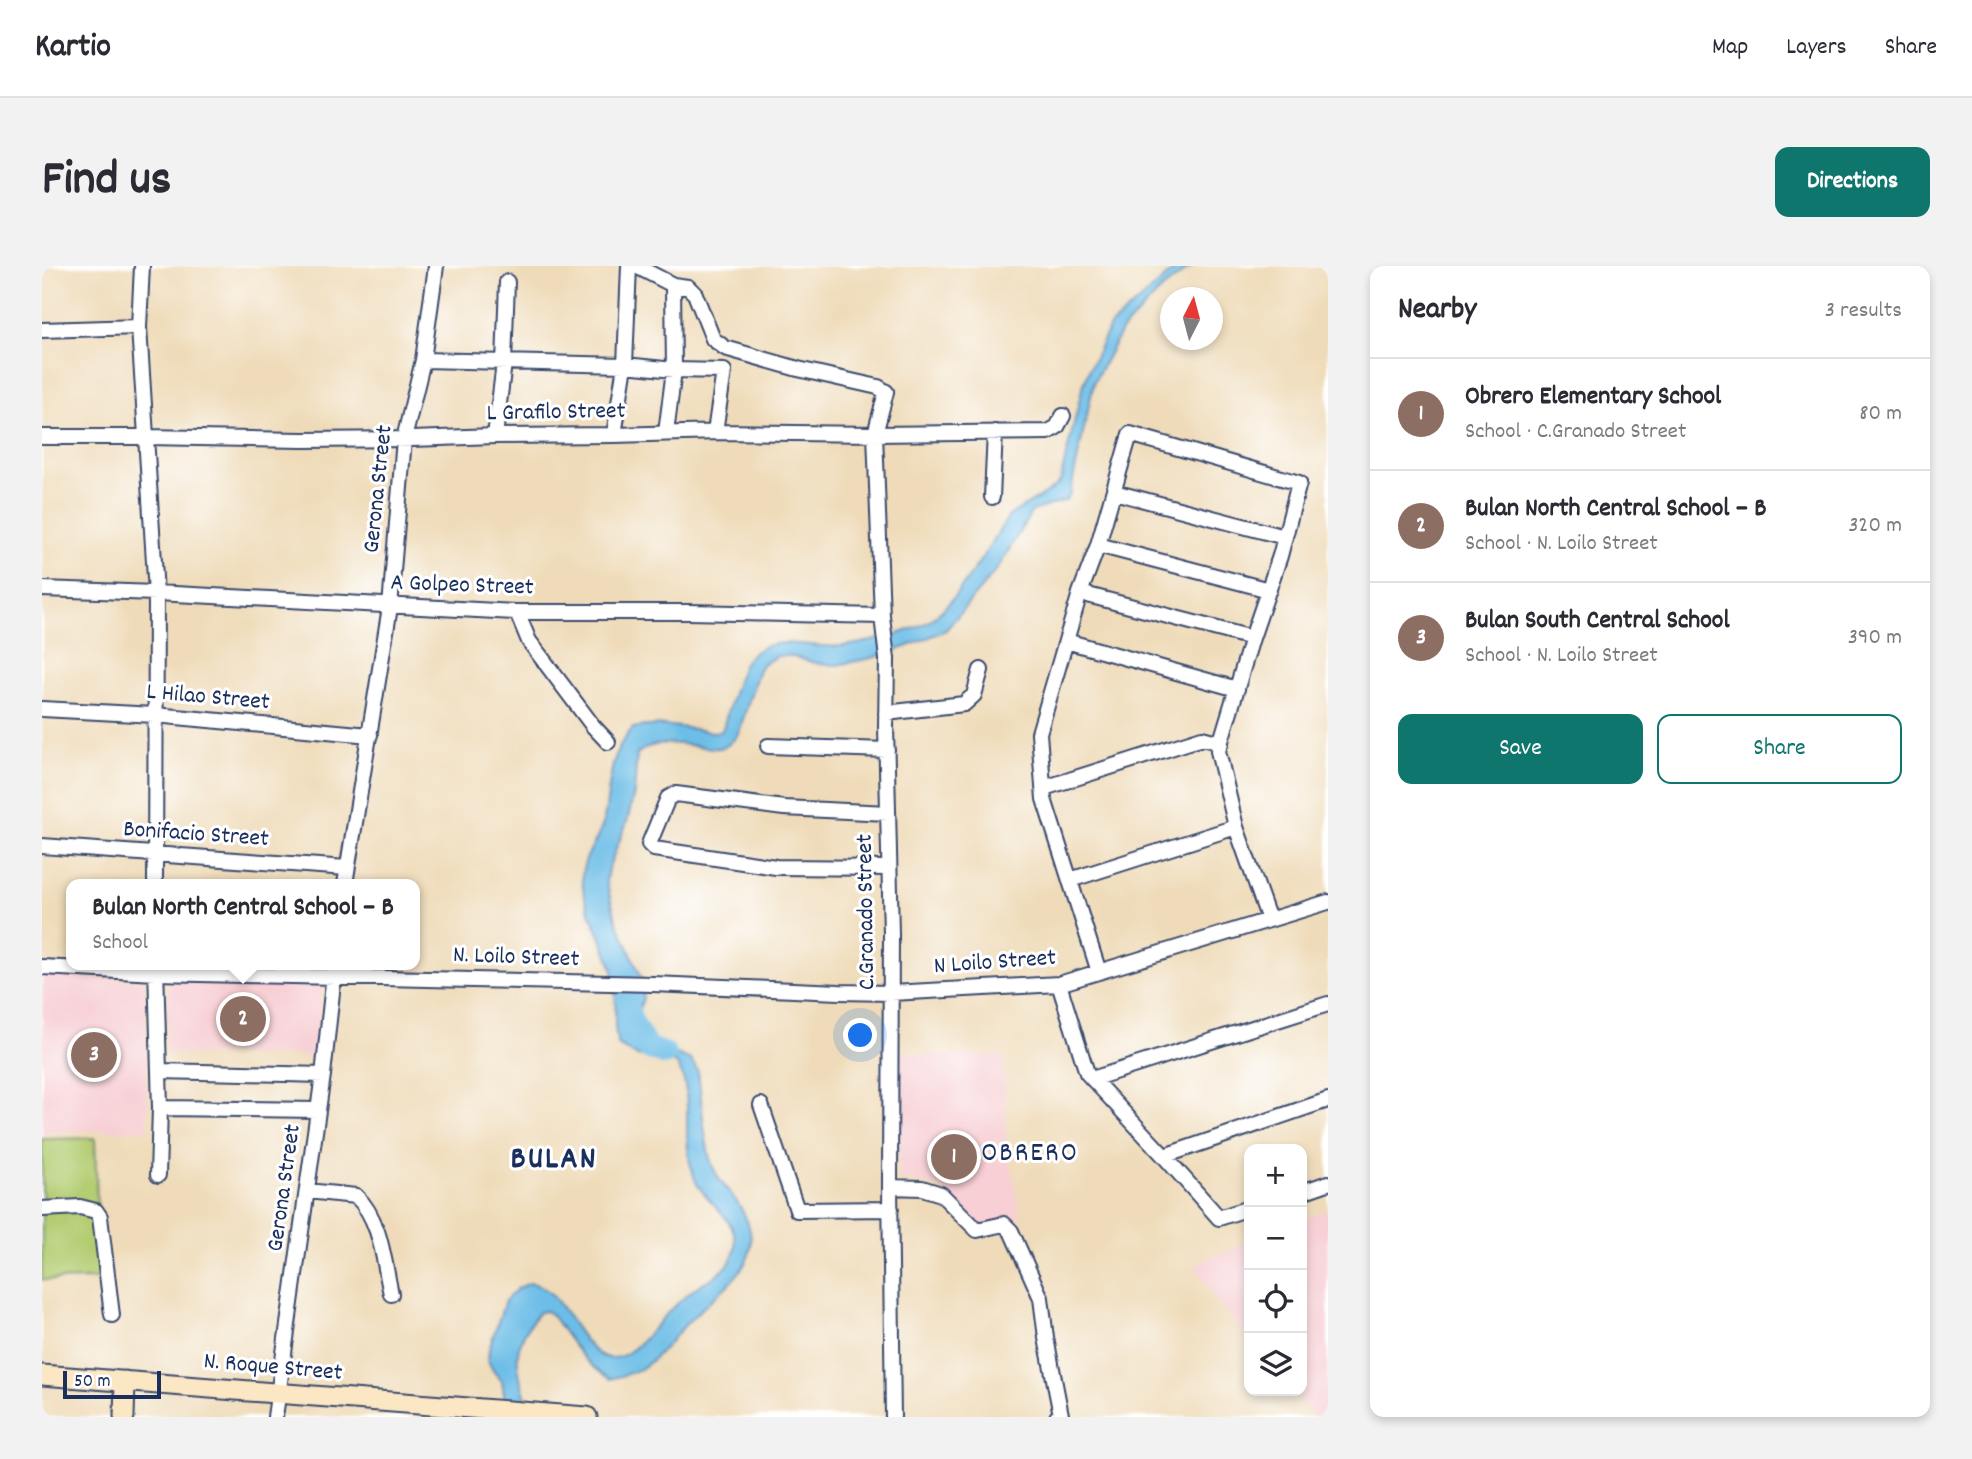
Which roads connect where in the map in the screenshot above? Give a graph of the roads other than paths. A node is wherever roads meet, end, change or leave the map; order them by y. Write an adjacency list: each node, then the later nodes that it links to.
1 (142, 266): 7 (street)
2 (436, 266): 10 (street, Gerona Street)
3 (629, 266): 12 (street)
4 (636, 266): 6 (street)
5 (507, 282): 11 (street)
6 (673, 285): 9 (street); 13 (street)
7 (139, 327): 8 (street); 23 (street)
8 (42, 330)
9 (725, 348): 14 (street); 19 (street, C.Granado Street)
10 (423, 360): 11 (street); 24 (street, Gerona Street)
11 (504, 363): 12 (street); 21 (street)
12 (625, 365): 13 (street); 20 (street)
13 (674, 370): 14 (street); 18 (street)
14 (724, 371): 16 (street)
15 (1063, 416): 17 (street, L Grafilo Street)
16 (715, 432): 18 (street, L Grafilo Street); 19 (street, L Grafilo Street)
17 (995, 432): 19 (street, L Grafilo Street); 26 (street)
18 (666, 433): 20 (street, L Grafilo Street)
19 (876, 434): 35 (street, C.Granado Street)
20 (614, 435): 21 (street, L Grafilo Street)
21 (495, 436): 24 (street, L Grafilo Street)
22 (42, 437): 23 (street, L Grafilo Street)
23 (147, 437): 24 (street, L Grafilo Street); 31 (street)
24 (404, 439): 33 (street, Gerona Street)
25 (1114, 492): 27 (street); 27 (street); 28 (street)
26 (992, 497)
27 (1285, 537): 30 (street)
28 (1098, 545): 30 (street); 32 (street)
29 (42, 589): 31 (street, A Golpeo Street)
30 (1269, 590): 36 (street)
31 (156, 593): 33 (street, A Golpeo Street); 42 (street)
32 (1080, 593): 36 (street); 37 (street)
33 (390, 607): 34 (street, A Golpeo Street); 43 (street, Gerona Street)
34 (517, 612): 35 (street, A Golpeo Street); 44 (street)
35 (882, 616): 41 (street, C.Granado Street)
36 (1252, 638): 39 (street)
37 (1066, 641): 39 (street); 48 (street)
38 (981, 670): 41 (street)
39 (1237, 689): 45 (street)
40 (42, 709): 42 (street, L Hilao Street)
41 (886, 712): 47 (street, C.Granado Street)
42 (155, 716): 43 (street, L Hilao Street); 52 (street)
43 (370, 735): 53 (street, Gerona Street)
44 (608, 742)
45 (1221, 743): 48 (street); 50 (street)
46 (768, 746): 47 (street)
47 (887, 751): 49 (street, C.Granado Street)
48 (1044, 788): 57 (street)
49 (888, 813): 54 (street, C.Granado Street); 54 (street)
50 (1236, 827): 57 (street); 59 (street)
51 (42, 846): 52 (street, Bonifacio Street)
52 (155, 855): 53 (street, Bonifacio Street); 55 (street)
53 (347, 868): 56 (street, Gerona Street)
54 (889, 868): 67 (street, C.Granado Street)
55 (155, 879)
56 (346, 879)
57 (1070, 880): 64 (street)
58 (1328, 902): 59 (street, N Loilo Street)
59 (1269, 920): 64 (street, N Loilo Street)
60 (42, 967): 61 (street, N. Loilo Street)
61 (66, 967)
62 (156, 970): 69 (street)
63 (334, 970): 65 (street, N. Loilo Street); 70 (street, Gerona Street)
64 (1099, 972): 66 (street, N Loilo Street)
65 (653, 984): 67 (street, N Loilo Street)
66 (1059, 984): 67 (street, N Loilo Street); 71 (street)
67 (891, 993): 79 (street, C.Granado Street)
68 (1328, 1003): 71 (street)
69 (159, 1071): 70 (street); 74 (street)
70 (323, 1075): 75 (street, Gerona Street)
71 (1092, 1079): 76 (street)
72 (1328, 1100): 76 (street)
73 (761, 1105): 83 (street)
74 (160, 1108): 75 (street); 77 (street)
75 (318, 1110): 81 (street, Gerona Street)
76 (1164, 1156): 84 (street)
77 (158, 1175)
78 (1328, 1183): 80 (street)
79 (890, 1187): 83 (street, C.Granado Street); 94 (street)
80 (1307, 1190)
81 (307, 1191): 85 (street); 89 (street, Gerona Street)
82 (42, 1209): 86 (street)
83 (891, 1209): 93 (street, C.Granado Street)
84 (1244, 1210)
85 (391, 1294)
86 (112, 1315)
87 (42, 1375): 88 (street, N. Roque Street)
88 (125, 1381): 89 (street, N. Roque Street); 90 (street)
89 (278, 1394): 91 (street, Gerona Street); 92 (street, N. Roque Street)
90 (124, 1417)
91 (275, 1417)
92 (587, 1417)
93 (893, 1417)
94 (1057, 1417)

